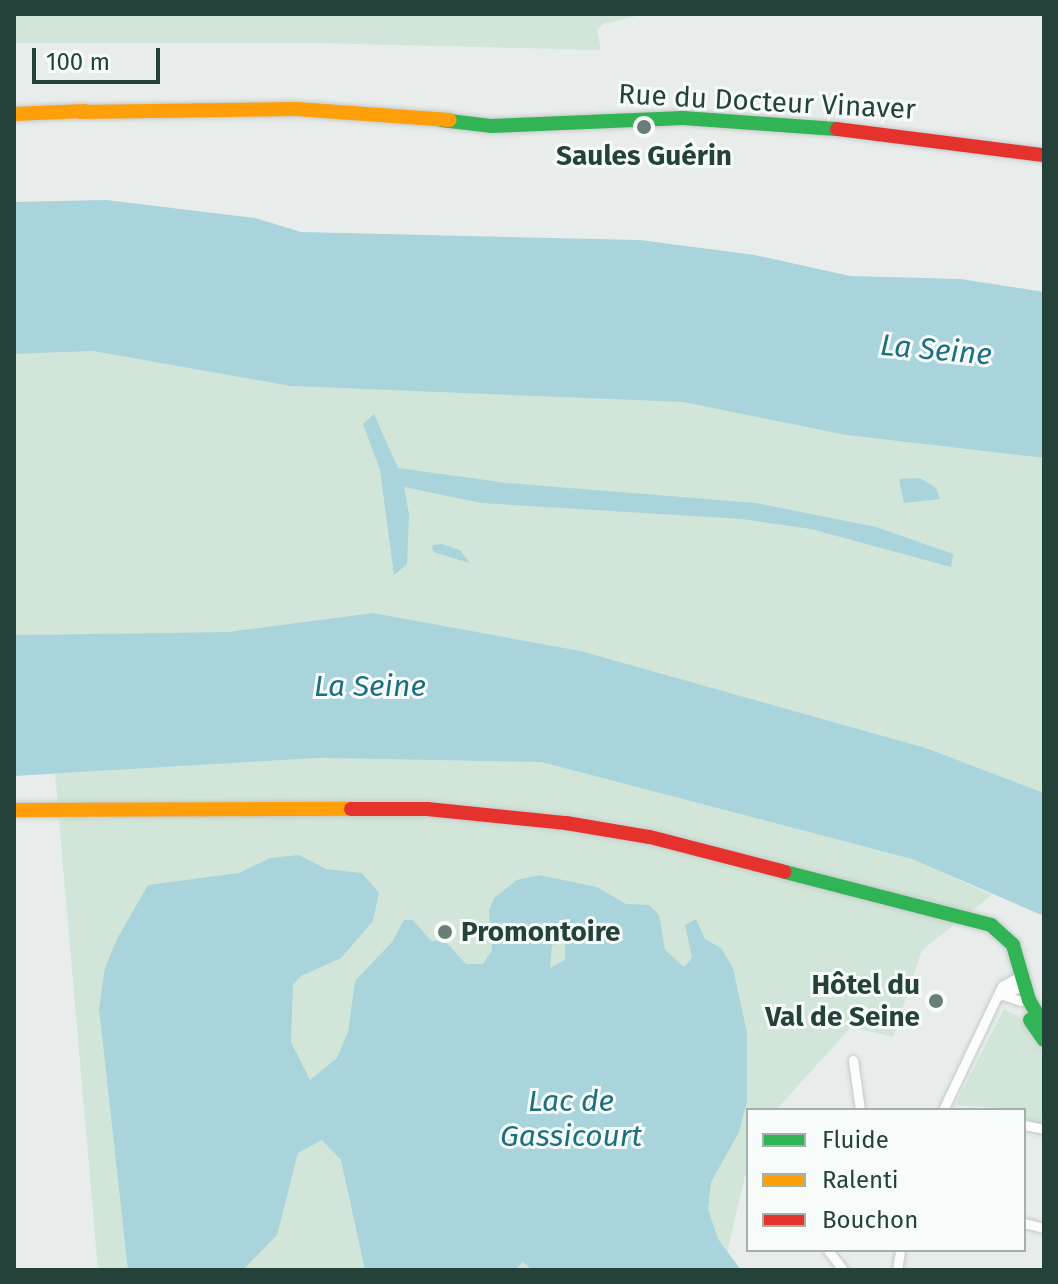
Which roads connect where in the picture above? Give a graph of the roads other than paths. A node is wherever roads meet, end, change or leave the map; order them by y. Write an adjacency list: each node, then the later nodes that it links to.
1 (14, 114): 2 (main road, Rue du Docteur Vinaver)
2 (1044, 157)
3 (14, 810): 4 (main road)
4 (1019, 985): 5 (street); 5 (street); 6 (main road); 7 (main road)
5 (999, 995): 10 (street)
6 (1044, 1026)
7 (1044, 1040)
8 (853, 1060): 9 (street)
9 (860, 1108)
10 (946, 1108)
11 (830, 1252): 12 (street)
12 (843, 1270)

